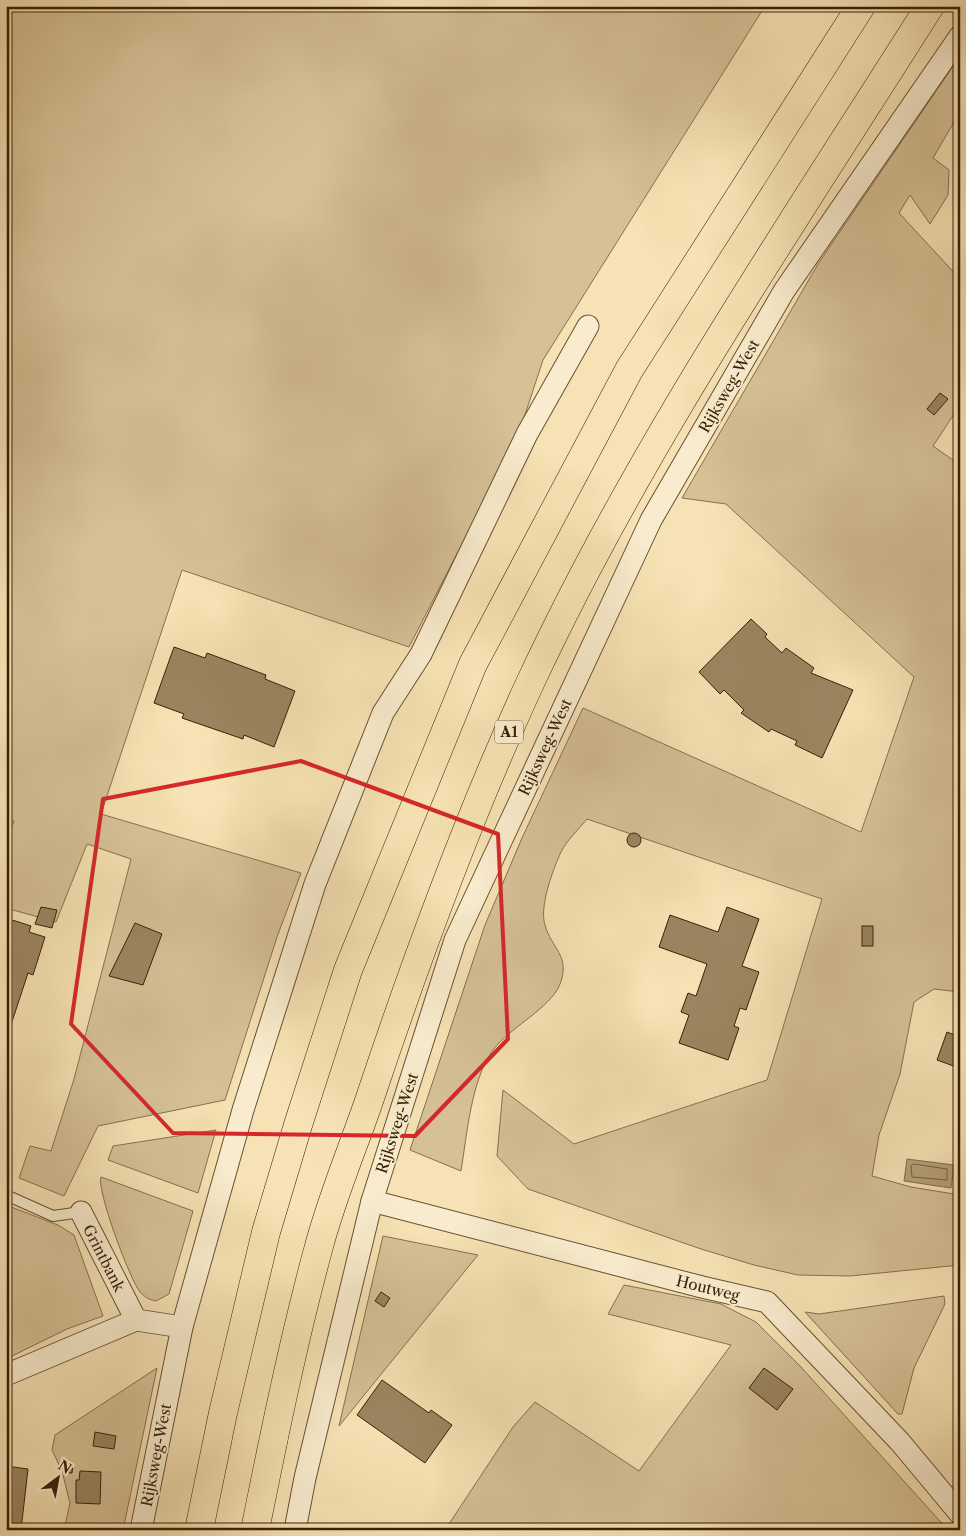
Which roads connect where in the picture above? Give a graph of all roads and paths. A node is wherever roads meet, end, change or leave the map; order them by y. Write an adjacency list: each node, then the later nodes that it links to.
1 (861, 6): 13 (highway)
2 (930, 6): 14 (highway, A1)
3 (960, 36): 6 (street, Rijksweg-West)
4 (588, 326): 9 (street, Rijksweg-West)
5 (6, 1195): 7 (lane, Grintbank)
6 (372, 1201): 11 (street, Houtweg); 15 (street, Rijksweg-West)
7 (81, 1212): 8 (street, Grintbank)
8 (136, 1320): 9 (street); 10 (street)
9 (182, 1327): 12 (street, Rijksweg-West)
10 (6, 1375)
11 (960, 1514)
12 (140, 1530)
13 (199, 1530)
14 (255, 1530)
15 (295, 1530)

